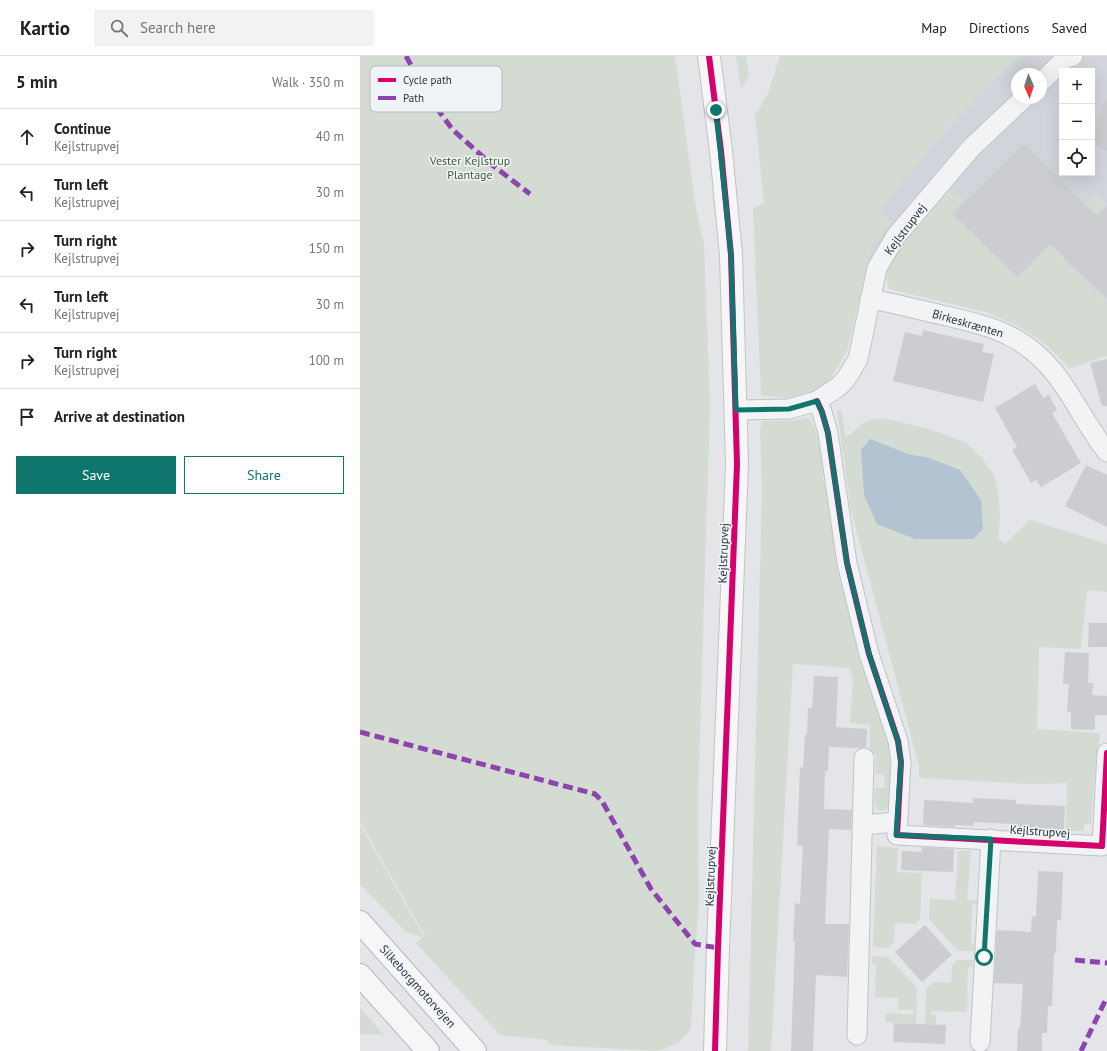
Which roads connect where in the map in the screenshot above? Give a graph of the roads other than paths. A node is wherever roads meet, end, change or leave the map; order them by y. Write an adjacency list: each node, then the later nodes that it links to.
1 (709, 56): 7 (main road, Kejlstrupvej)
2 (1072, 56): 3 (street)
3 (1047, 76)
4 (1018, 104): 5 (street, Kejlstrupvej)
5 (870, 299): 6 (street, Kejlstrupvej); 8 (street, Birkeskrænten)
6 (817, 401): 7 (street, Kejlstrupvej); 11 (street, Kejlstrupvej)
7 (736, 410): 20 (main road, Kejlstrupvej)
8 (1107, 452)
9 (1107, 753): 13 (street, Kejlstrupvej)
10 (864, 758): 12 (street)
11 (897, 822): 12 (street); 13 (street, Kejlstrupvej)
12 (862, 825): 16 (street)
13 (991, 839): 17 (street)
14 (360, 922): 19 (main road, Silkeborgmotorvejen)
15 (360, 975): 18 (main road)
16 (856, 1035)
17 (980, 1042)
18 (428, 1051)
19 (475, 1051)
20 (715, 1051)

